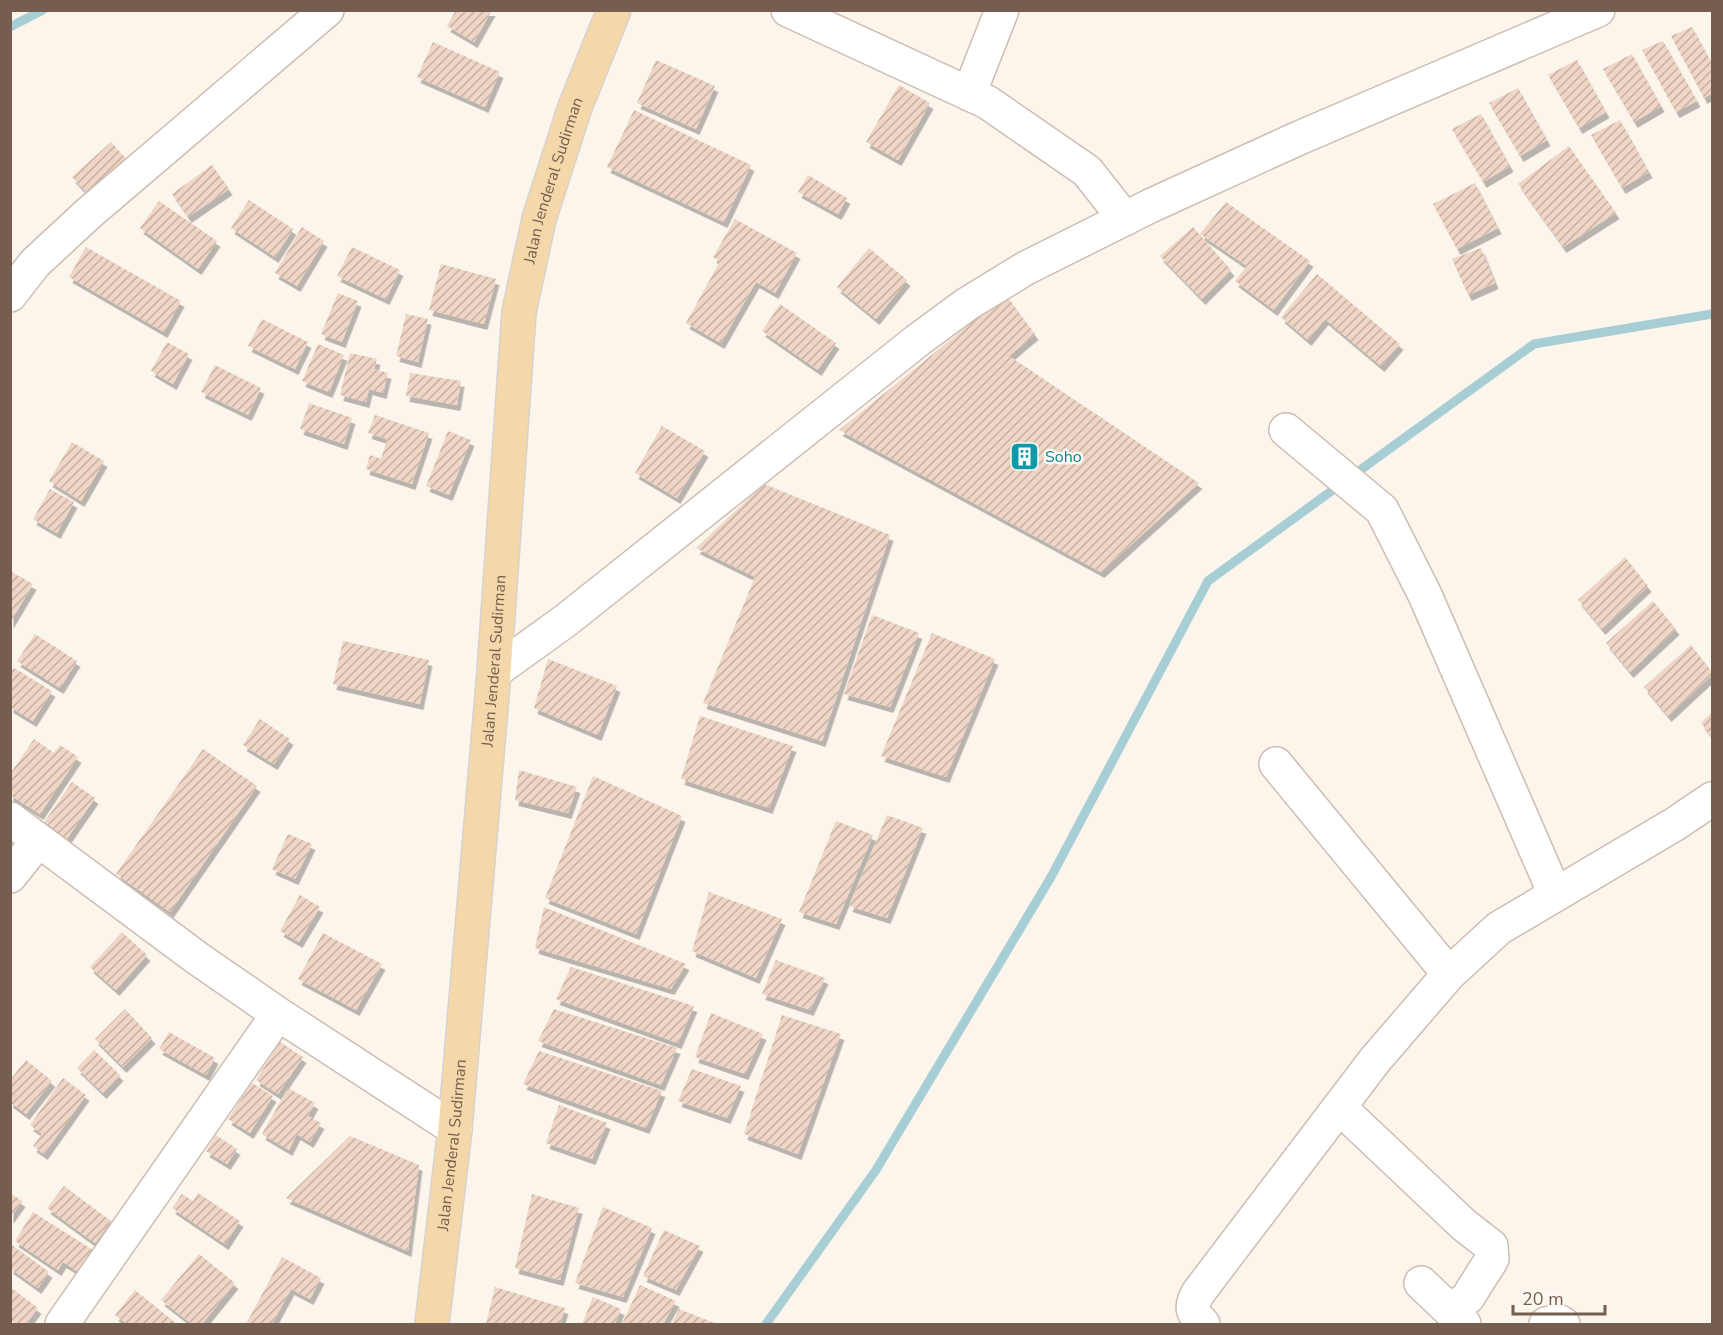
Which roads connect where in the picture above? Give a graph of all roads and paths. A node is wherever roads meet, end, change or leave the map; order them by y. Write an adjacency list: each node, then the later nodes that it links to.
1 (327, 10): 8 (street)
2 (614, 10): 10 (main road, Jalan Jenderal Sudirman)
3 (788, 10): 6 (street)
4 (1002, 10): 6 (street)
5 (1598, 10): 7 (street)
6 (969, 94): 7 (street)
7 (1125, 219): 10 (street)
8 (10, 295)
9 (1286, 430): 16 (street)
10 (494, 672): 20 (main road, Jalan Jenderal Sudirman)
11 (1276, 764): 17 (street)
12 (1713, 799): 16 (street)
13 (10, 819): 14 (street)
14 (38, 842): 15 (street); 18 (street)
15 (10, 876)
16 (1555, 894): 17 (street)
17 (1449, 974): 19 (street)
18 (278, 1014): 20 (street); 23 (street)
19 (1339, 1107): 22 (street); 25 (street)
20 (455, 1129): 24 (main road, Jalan Jenderal Sudirman)
21 (1420, 1283): 22 (street)
22 (1458, 1318)
23 (62, 1324)
24 (432, 1324)
25 (1203, 1324)
26 (1546, 1324): 27 (street)
27 (1563, 1324)

